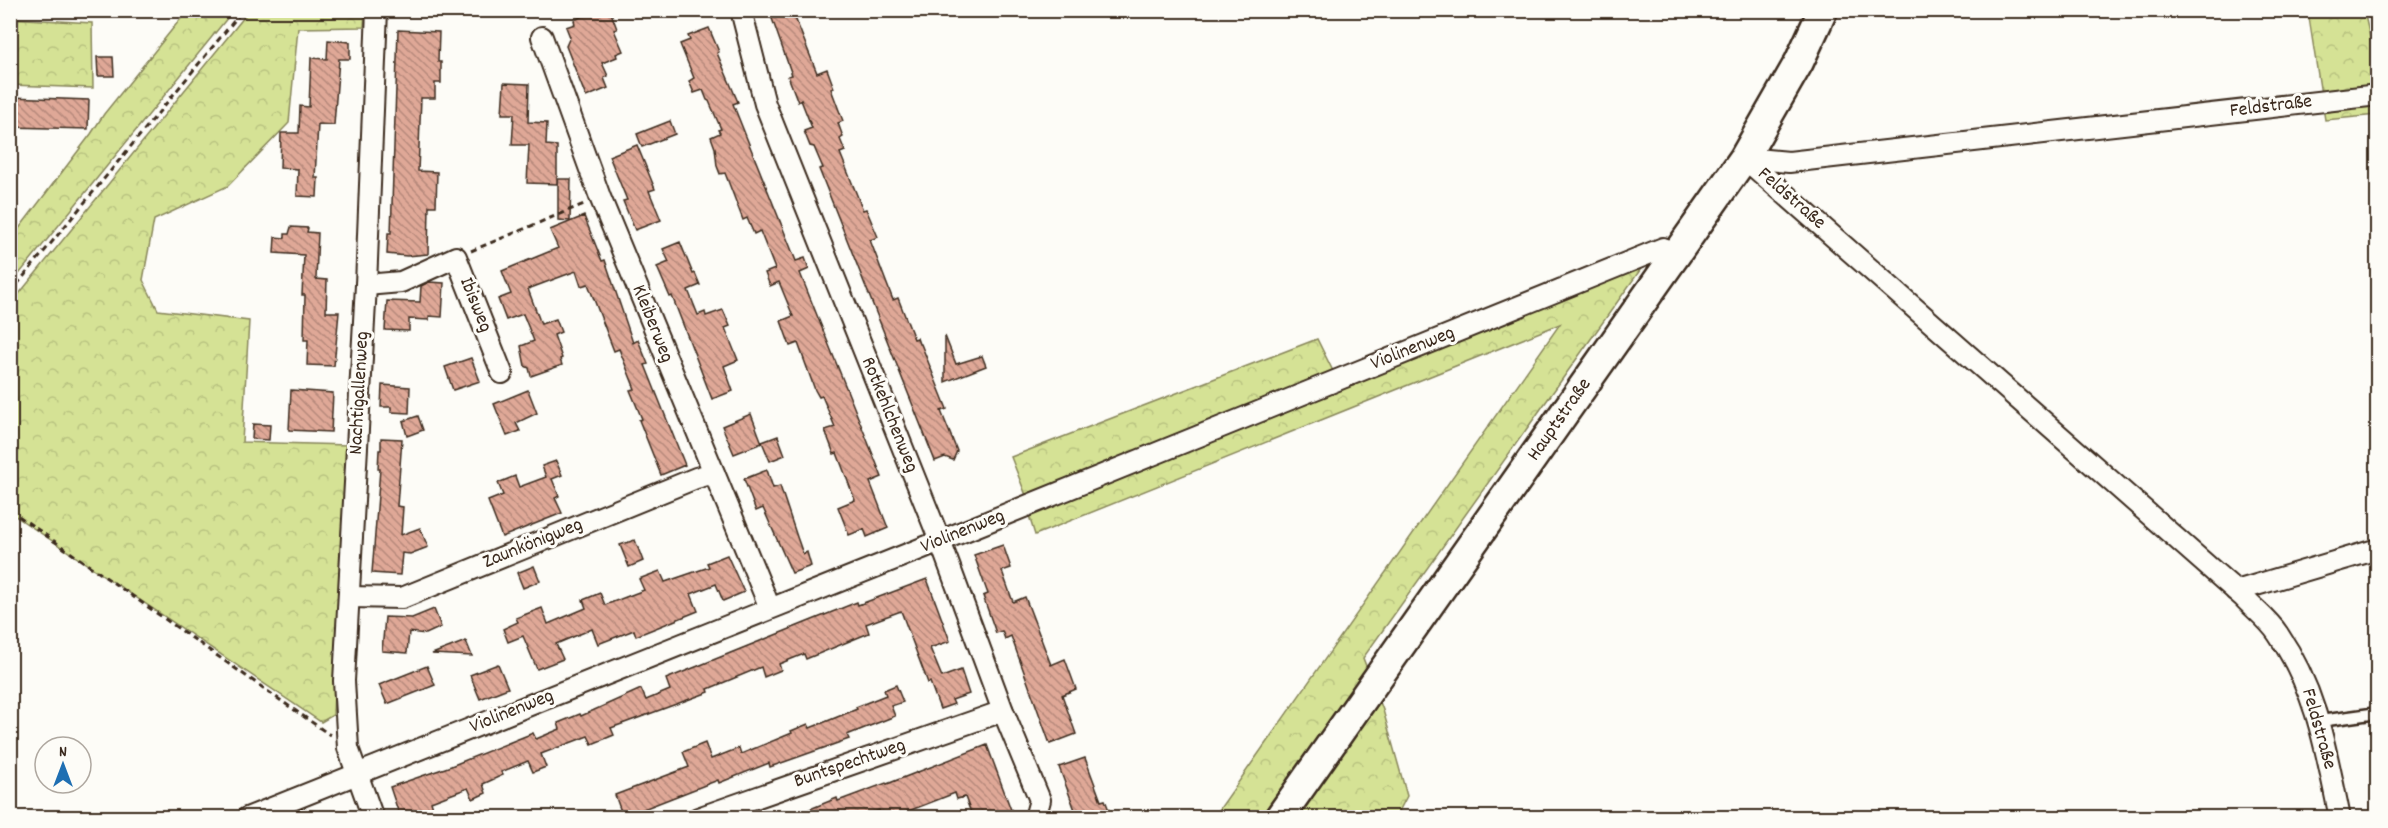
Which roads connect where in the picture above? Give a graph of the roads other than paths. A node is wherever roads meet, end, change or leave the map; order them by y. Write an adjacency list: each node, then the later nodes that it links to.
1 (377, 10): 8 (street, Nachtigallenweg)
2 (741, 10): 11 (street, Rotkehlchenweg)
3 (1823, 10): 6 (street, Hauptstraße)
4 (542, 37): 10 (street, Kleiberweg)
5 (2378, 95): 6 (street, Feldstraße)
6 (1744, 158): 7 (street, Hauptstraße); 13 (street, Feldstraße)
7 (1678, 253): 11 (street, Violinenweg); 24 (street, Hauptstraße)
8 (366, 285): 9 (street, Ibisweg); 14 (street, Nachtigallenweg)
9 (502, 373)
10 (714, 473): 14 (street, Zaunkönigweg); 15 (street, Kleiberweg)
11 (940, 541): 15 (street, Violinenweg); 16 (street, Rotkehlchenweg)
12 (2378, 549): 13 (street)
13 (2236, 591): 18 (street, Feldstraße)
14 (349, 597): 19 (street, Nachtigallenweg)
15 (770, 608): 19 (street, Violinenweg)
16 (1003, 711): 22 (street, Buntspechtweg); 23 (street, Rotkehlchenweg)
17 (2378, 713): 18 (lane)
18 (2320, 721): 25 (street, Feldstraße)
19 (357, 774): 20 (street, Violinenweg); 21 (street, Nachtigallenweg)
20 (247, 818)
21 (373, 818)
22 (698, 818)
23 (1035, 818)
24 (1279, 818)
25 (2340, 818)

